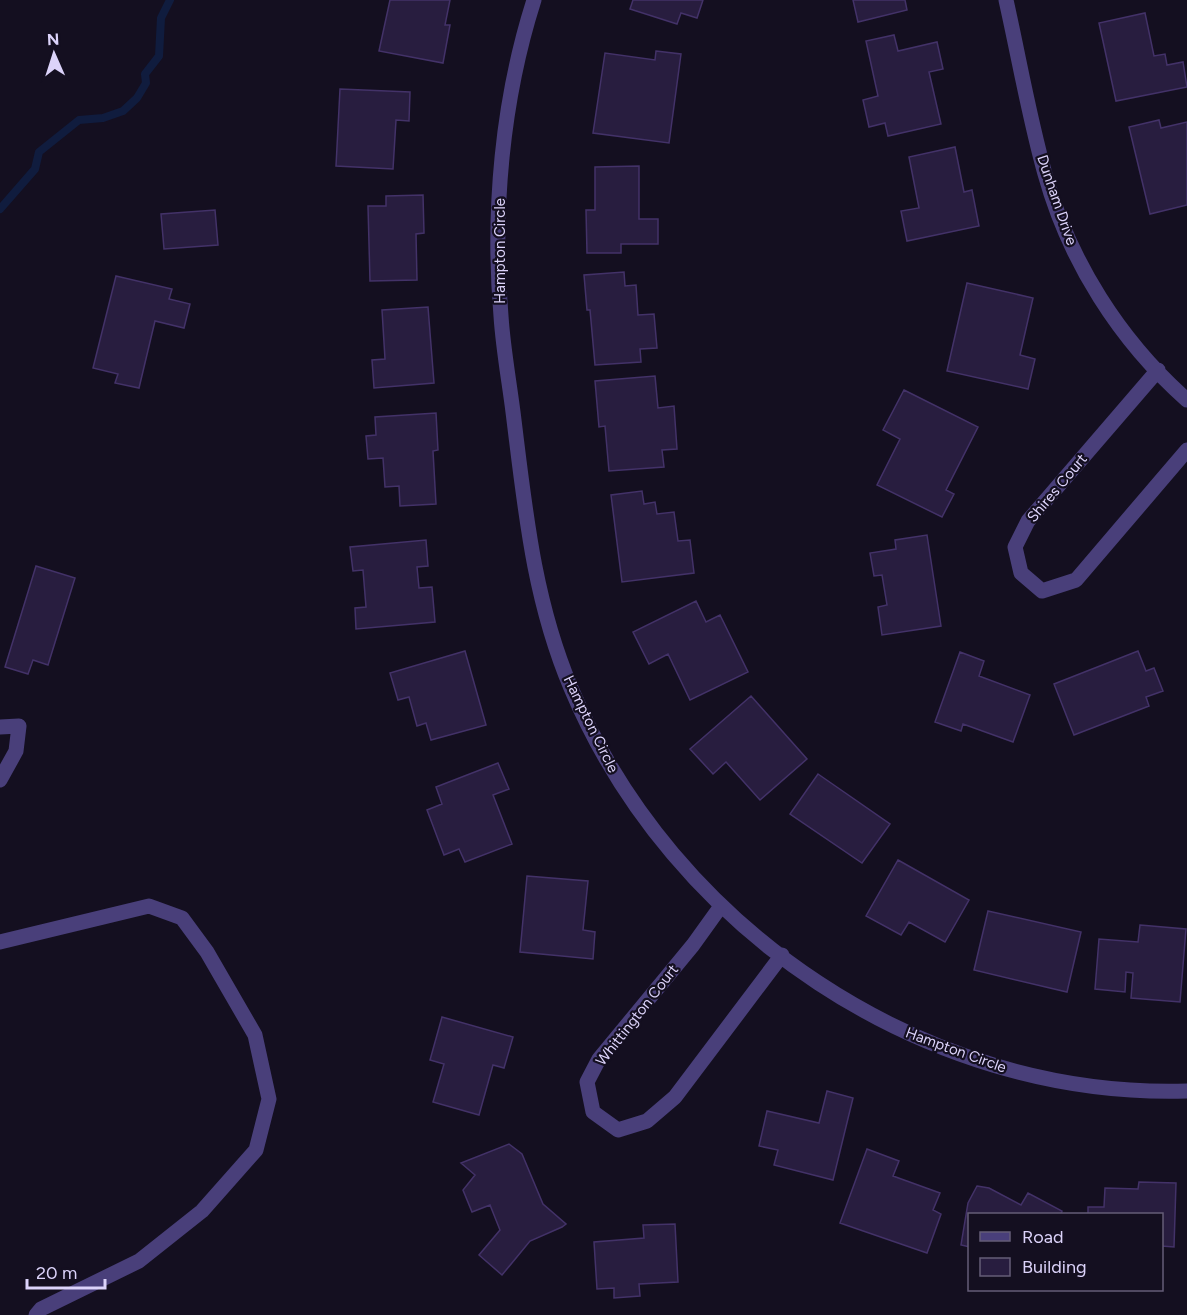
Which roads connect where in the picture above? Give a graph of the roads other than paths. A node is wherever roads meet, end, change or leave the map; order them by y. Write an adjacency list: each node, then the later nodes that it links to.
1 (534, 0): 8 (street, Hampton Circle)
2 (1006, 0): 3 (street, Dunham Drive)
3 (1158, 370): 4 (street, Dunham Drive); 5 (street, Shires Court)
4 (1187, 400)
5 (1187, 450)
6 (0, 727): 7 (street)
7 (0, 780)
8 (721, 906): 10 (street, Hampton Circle); 10 (street, Whittington Court)
9 (0, 942): 12 (street)
10 (782, 955): 11 (street, Hampton Circle)
11 (1187, 1091)
12 (36, 1315)

